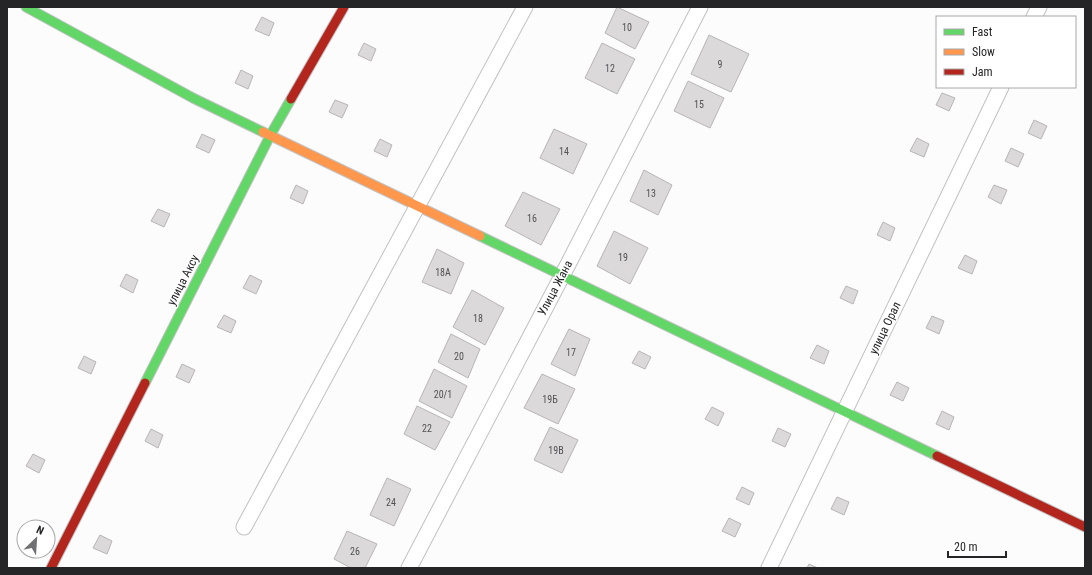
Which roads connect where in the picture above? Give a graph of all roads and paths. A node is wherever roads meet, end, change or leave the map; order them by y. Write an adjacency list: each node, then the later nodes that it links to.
1 (26, 7): 8 (street)
2 (344, 7): 8 (street, улица Аксу)
3 (525, 7): 9 (street)
4 (700, 7): 10 (street, Улица Жана)
5 (1039, 7): 6 (street)
6 (1034, 16)
7 (1001, 88): 11 (street, улица Орал)
8 (271, 134): 9 (street); 14 (street, улица Аксу)
9 (419, 206): 10 (street); 12 (street)
10 (562, 276): 11 (street); 15 (street, Улица Жана)
11 (845, 413): 13 (street); 16 (street, улица Орал)
12 (244, 527)
13 (1085, 528)
14 (51, 568)
15 (409, 568)
16 (769, 568)

